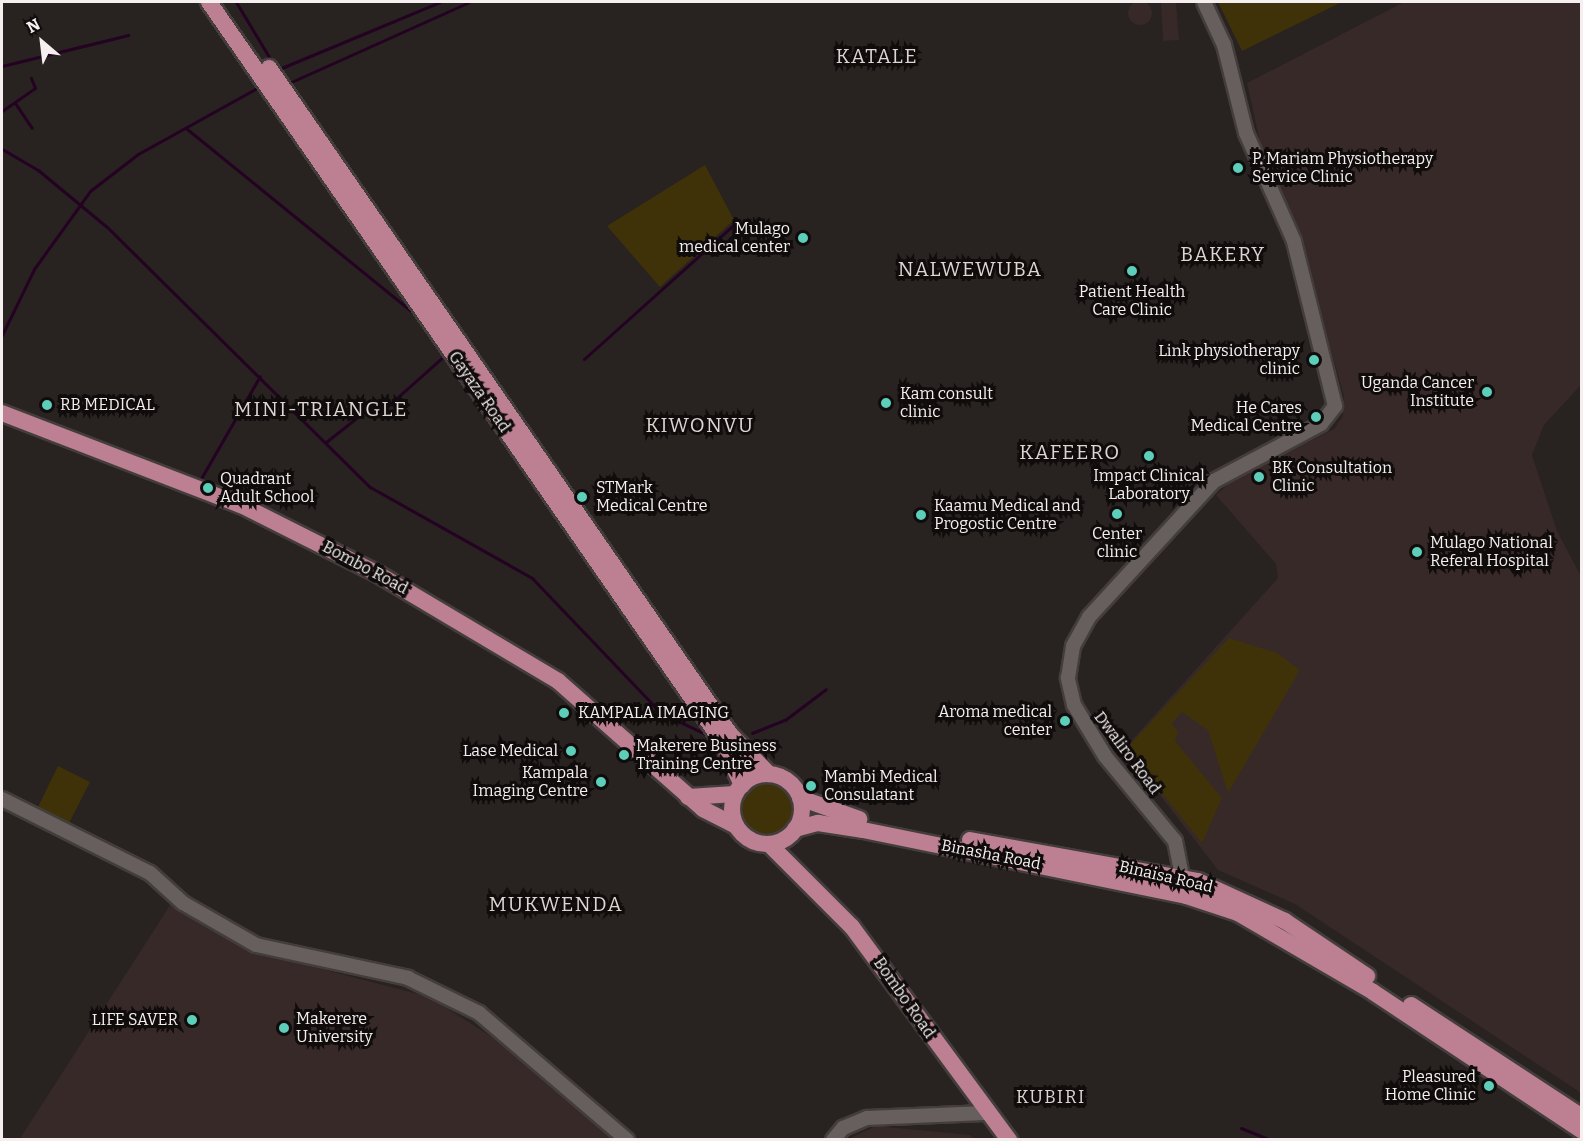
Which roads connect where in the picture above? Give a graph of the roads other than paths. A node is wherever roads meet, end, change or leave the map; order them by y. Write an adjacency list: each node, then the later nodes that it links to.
1 (209, 2): 6 (main road, Gayaza Road)
2 (222, 2): 5 (main road, Gayaza Road)
3 (1204, 2): 14 (street, Dwaliro Road)
4 (2, 413): 7 (main road, Bombo Road)
5 (769, 774): 6 (main road); 8 (main road)
6 (738, 790): 7 (main road); 10 (main road)
7 (687, 796): 10 (main road, Bombo Road)
8 (800, 798): 11 (main road); 14 (main road, Binaisa Road)
9 (2, 799): 19 (street)
10 (736, 826): 12 (main road)
11 (792, 833): 12 (main road); 13 (main road); 15 (main road, Binasha Road)
12 (769, 844): 13 (main road, Bombo Road)
13 (793, 862): 16 (main road, Bombo Road)
14 (1182, 878): 15 (street, Dwaliro Road); 17 (main road, Binaisa Road)
15 (1186, 896): 18 (main road, Binaisa Road)
16 (985, 1113): 20 (street); 21 (main road, Bombo Road)
17 (1581, 1117)
18 (1581, 1131)
19 (627, 1140)
20 (833, 1140)
21 (1009, 1140)

